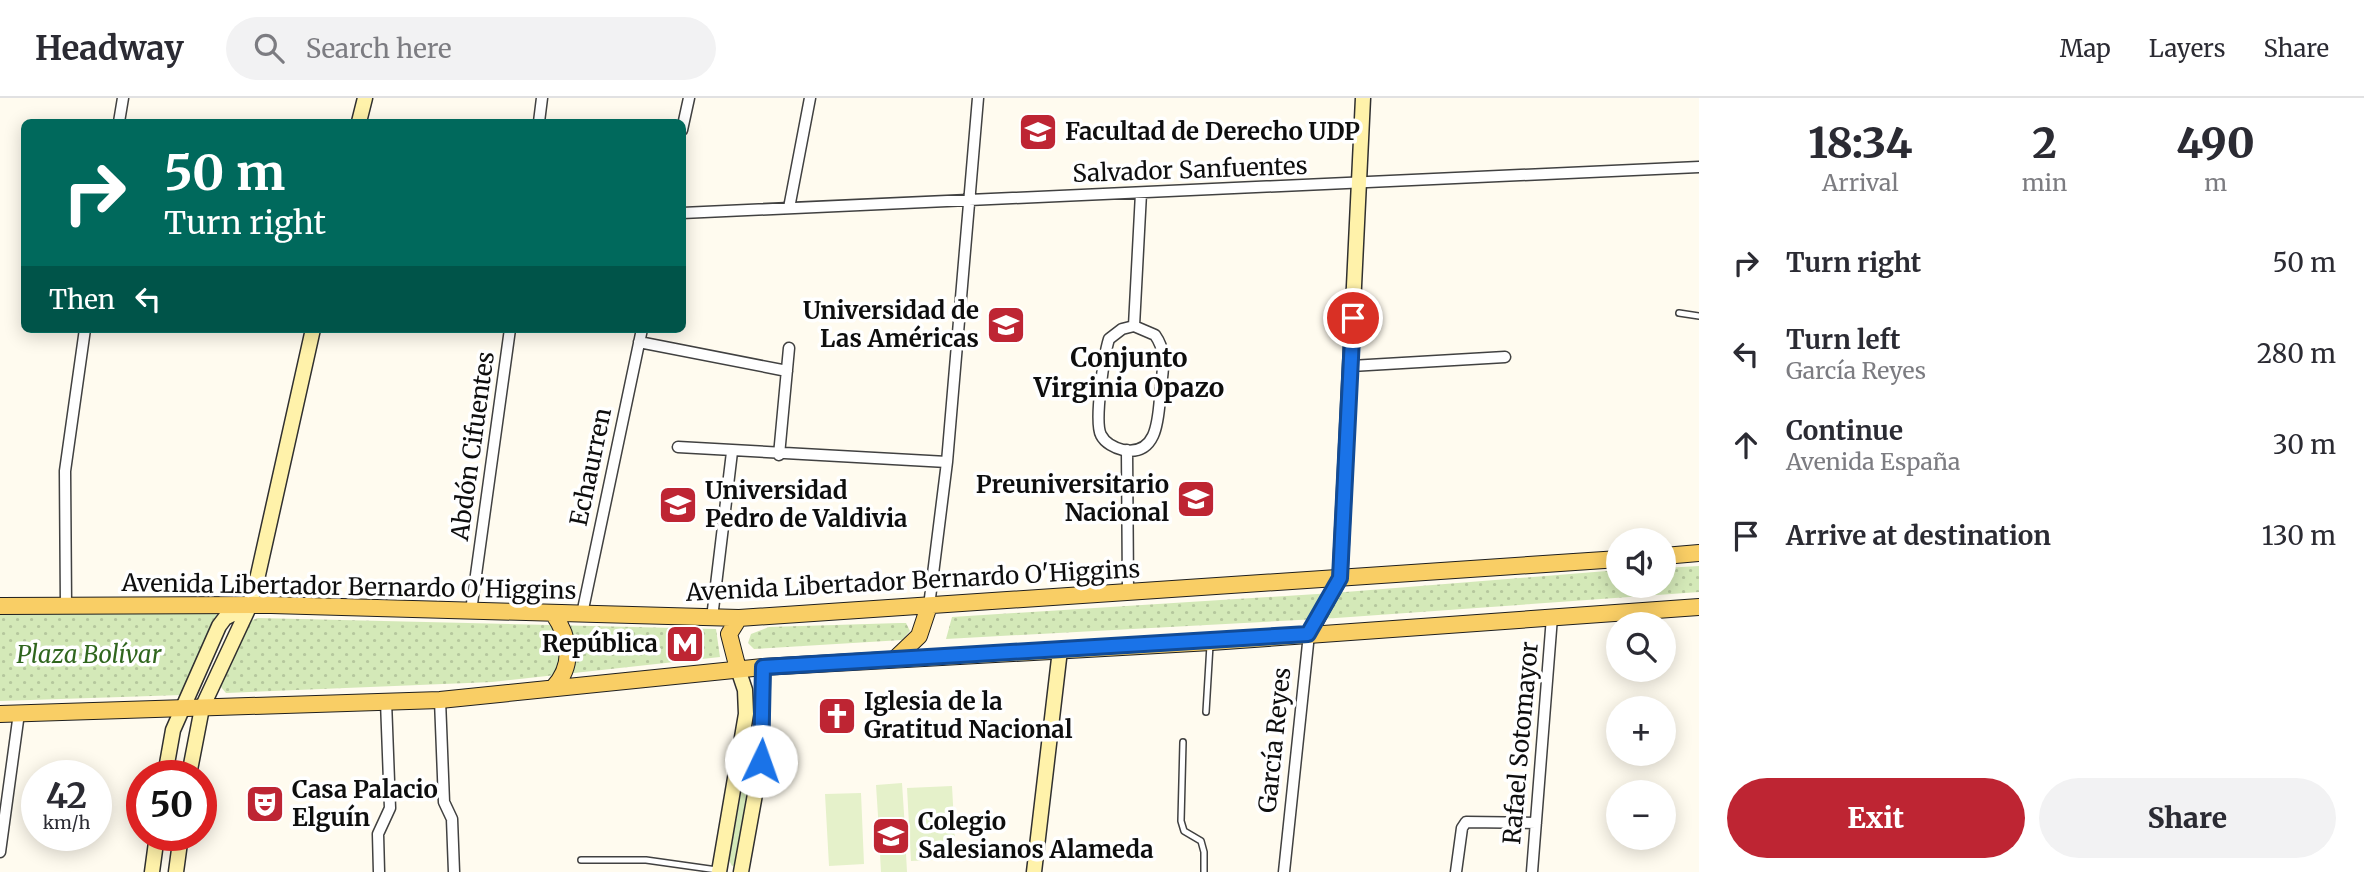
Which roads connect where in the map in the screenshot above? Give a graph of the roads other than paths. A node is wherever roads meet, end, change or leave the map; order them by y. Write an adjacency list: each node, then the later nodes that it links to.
1 (123, 98): 8 (street)
2 (365, 98): 9 (main road)
3 (542, 98): 10 (street)
4 (689, 98): 11 (street)
5 (810, 98): 16 (street)
6 (978, 98): 15 (street)
7 (1363, 98): 13 (main road)
8 (120, 119)
9 (360, 119)
10 (539, 119)
11 (684, 119)
12 (1699, 167): 13 (street, Salvador Sanfuentes)
13 (1359, 184): 14 (street, Salvador Sanfuentes); 28 (main road)
14 (1142, 193): 15 (street, Salvador Sanfuentes); 20 (street)
15 (970, 200): 16 (street, Salvador Sanfuentes); 34 (street)
16 (789, 208): 17 (street, Salvador Sanfuentes)
17 (686, 213)
18 (1679, 313): 19 (lane)
19 (1699, 316)
20 (1134, 326): 31 (street); 31 (street)
21 (84, 333): 42 (street)
22 (312, 333): 40 (main road)
23 (509, 333): 45 (street, Abdón Cifuentes)
24 (641, 333): 25 (street, Echaurren)
25 (639, 342): 29 (street); 47 (street, Echaurren)
26 (789, 348): 29 (street)
27 (1505, 357): 28 (street)
28 (1351, 366): 38 (main road)
29 (787, 371): 33 (street)
30 (678, 447): 32 (street)
31 (1127, 450): 39 (street)
32 (732, 452): 33 (street); 49 (street)
33 (779, 455): 34 (street)
34 (947, 463): 43 (street)
35 (1699, 553): 36 (main road)
36 (1676, 555)
37 (1606, 560): 38 (main road, Avenida Libertador Bernardo O'Higgins)
38 (1340, 578): 39 (main road, Avenida Libertador Bernardo O'Higgins); 51 (main road, García Reyes)
39 (1128, 591): 43 (main road, Avenida Libertador Bernardo O'Higgins)
40 (250, 605): 42 (main road, Avenida Libertador Bernardo O'Higgins); 45 (main road, Avenida Libertador Bernardo O'Higgins); 60 (main road); 61 (main road)
41 (0, 606): 42 (main road, Avenida Libertador Bernardo O'Higgins)
42 (66, 606)
43 (929, 606): 50 (main road, Avenida Libertador Bernardo O'Higgins); 54 (main road)
44 (1699, 607): 48 (main road)
45 (471, 611): 46 (main road, Avenida Libertador Bernardo O'Higgins)
46 (553, 613): 47 (main road, Avenida Libertador Bernardo O'Higgins); 57 (main road)
47 (582, 614): 49 (main road, Avenida Libertador Bernardo O'Higgins)
48 (1552, 617): 51 (main road); 68 (street, Rafael Sotomayor)
49 (712, 618): 50 (main road, Avenida Libertador Bernardo O'Higgins)
50 (738, 618): 56 (main road)
51 (1308, 634): 52 (main road); 81 (street, García Reyes)
52 (1211, 642): 53 (main road); 62 (lane)
53 (1060, 650): 54 (main road); 79 (main road)
54 (895, 658): 55 (main road)
55 (763, 667): 56 (main road); 78 (main road)
56 (738, 669): 57 (main road); 77 (main road)
57 (553, 688): 58 (main road)
58 (440, 700): 59 (main road); 76 (street)
59 (386, 701): 60 (main road); 75 (street)
60 (202, 708): 61 (main road); 67 (main road)
61 (184, 709): 63 (main road); 66 (main road)
62 (1206, 712)
63 (19, 713): 64 (main road); 71 (street)
64 (0, 714)
65 (1184, 742): 80 (lane)
66 (168, 760)
67 (192, 760)
68 (1536, 823): 82 (street); 83 (street, Rafael Sotomayor)
69 (155, 851): 73 (main road)
70 (179, 851): 74 (main road)
71 (0, 852)
72 (581, 860): 77 (lane)
73 (152, 872)
74 (176, 872)
75 (379, 872)
76 (454, 872)
77 (722, 872)
78 (741, 872)
79 (1034, 872)
80 (1203, 872)
81 (1284, 872)
82 (1456, 872)
83 (1532, 872)

